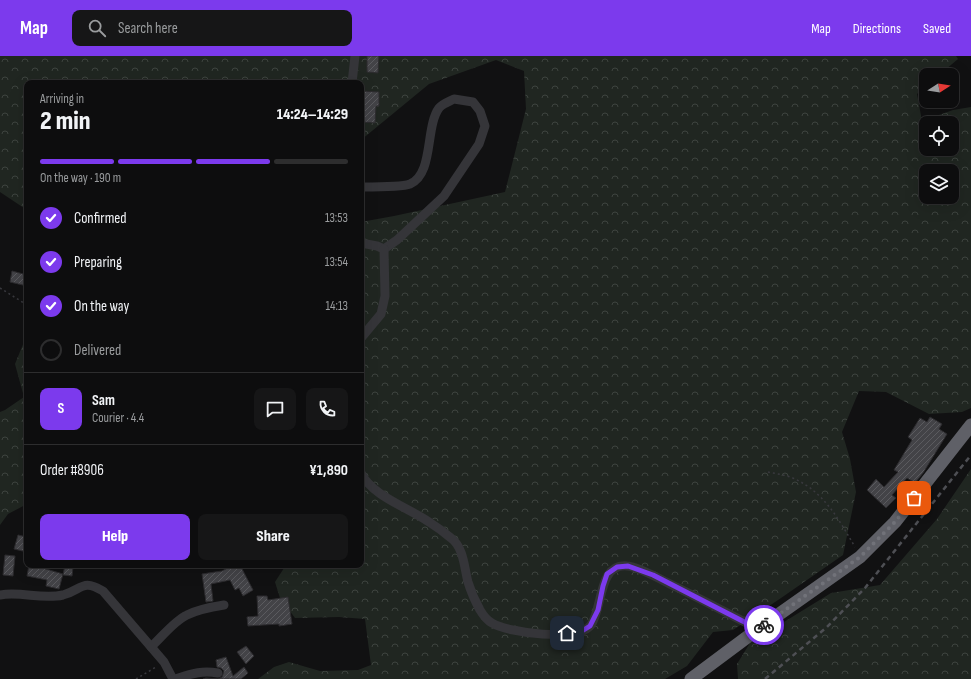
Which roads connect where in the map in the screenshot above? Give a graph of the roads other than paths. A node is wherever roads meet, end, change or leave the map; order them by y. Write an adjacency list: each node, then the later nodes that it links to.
1 (356, 56): 2 (street)
2 (352, 80)
3 (364, 187): 5 (street)
4 (364, 244): 5 (street)
5 (384, 249): 6 (street)
6 (364, 334)
7 (971, 425): 11 (highway)
8 (364, 477): 11 (street)
9 (0, 595): 12 (street)
10 (224, 605): 12 (street)
11 (758, 629): 15 (highway)
12 (152, 647): 14 (street)
13 (218, 673): 14 (street)
14 (174, 679)
15 (691, 679)

